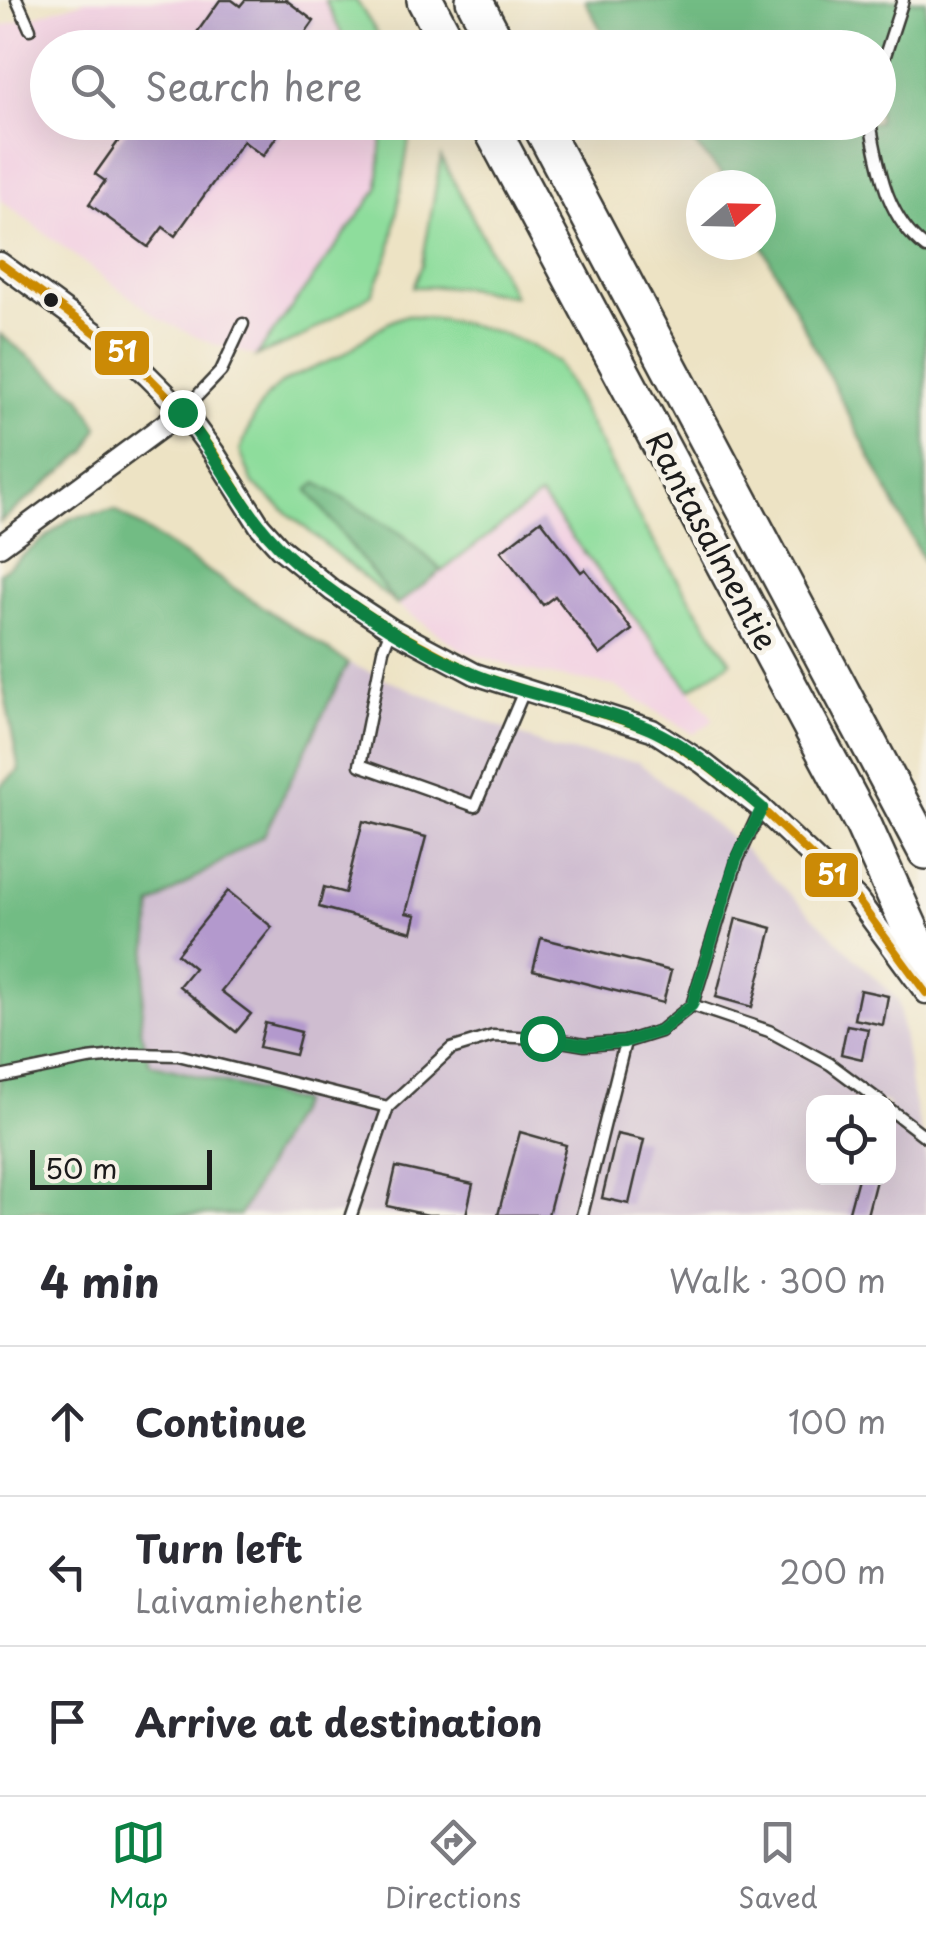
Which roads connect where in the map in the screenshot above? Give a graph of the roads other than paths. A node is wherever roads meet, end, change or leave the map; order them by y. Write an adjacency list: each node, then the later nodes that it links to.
1 (17, 0): 5 (lane)
2 (425, 0): 6 (highway)
3 (474, 0): 7 (highway)
4 (903, 0): 8 (lane)
5 (30, 29)
6 (441, 30)
7 (490, 30)
8 (893, 30)
9 (498, 140): 21 (highway, Rantasalmentie)
10 (549, 140): 20 (highway, Rantasalmentie)
11 (873, 140): 12 (lane)
12 (926, 248)
13 (0, 264): 15 (street)
14 (243, 324): 15 (lane)
15 (182, 412): 16 (street); 17 (street)
16 (0, 546)
17 (391, 629): 18 (street); 18 (lane)
18 (524, 691): 19 (street)
19 (762, 808): 22 (street); 23 (lane)
20 (926, 851)
21 (926, 964)
22 (926, 993)
23 (692, 1005): 24 (lane); 26 (lane)
24 (624, 1042): 27 (lane); 31 (lane)
25 (0, 1078): 27 (lane)
26 (872, 1095)
27 (388, 1107): 30 (lane)
28 (896, 1114): 29 (lane)
29 (926, 1136)
30 (351, 1215)
31 (582, 1215)

